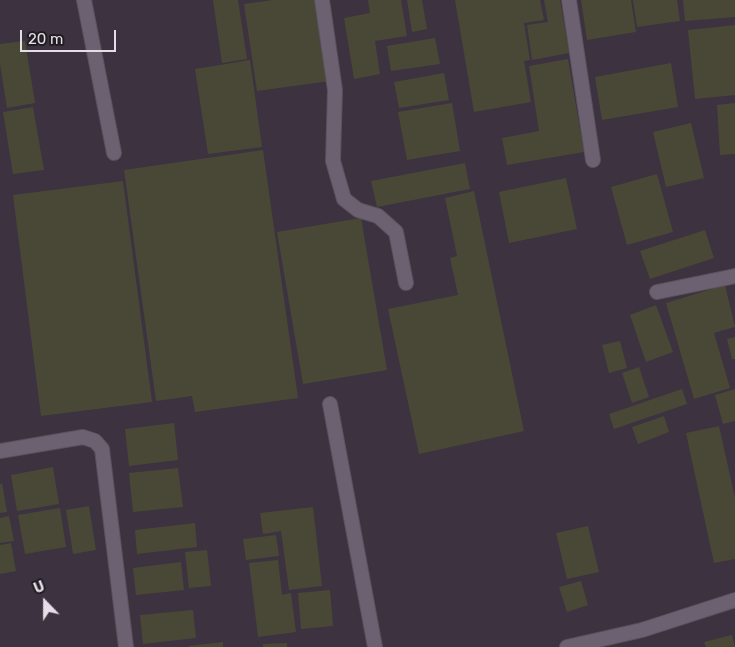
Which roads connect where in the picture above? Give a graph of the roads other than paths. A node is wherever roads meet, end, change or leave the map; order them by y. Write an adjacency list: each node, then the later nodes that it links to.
1 (84, 0): 4 (street)
2 (322, 0): 7 (street)
3 (569, 0): 5 (street)
4 (114, 153)
5 (593, 160)
6 (735, 276): 8 (street)
7 (406, 283)
8 (657, 292)
9 (330, 404): 13 (street)
10 (0, 451): 12 (street)
11 (735, 600): 14 (street)
12 (126, 647)
13 (375, 647)
14 (567, 647)

